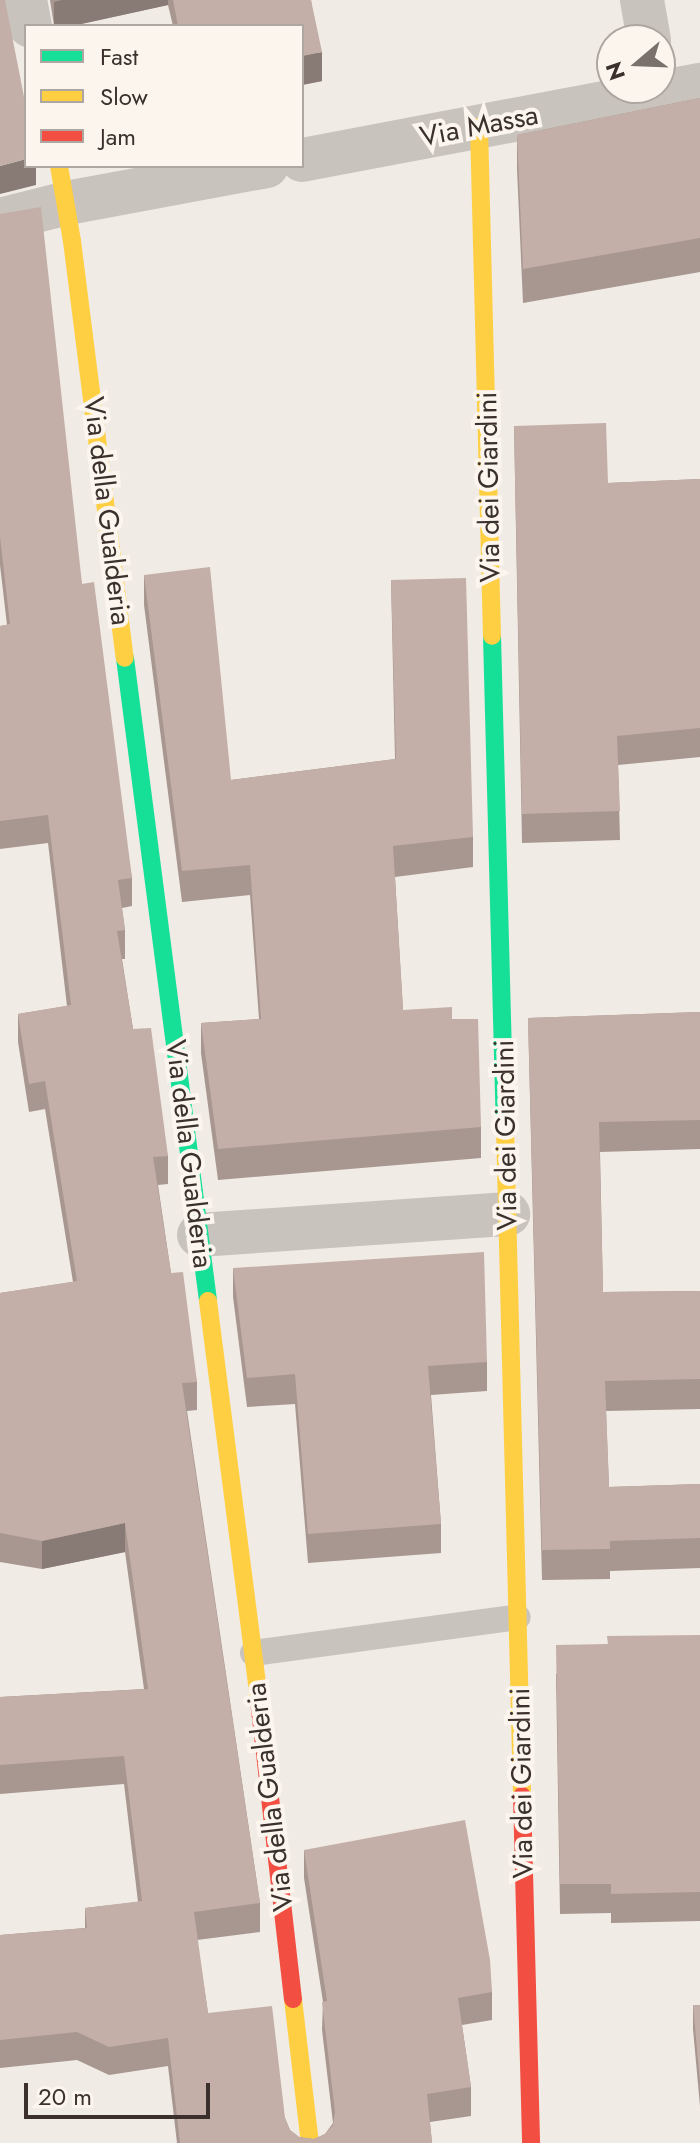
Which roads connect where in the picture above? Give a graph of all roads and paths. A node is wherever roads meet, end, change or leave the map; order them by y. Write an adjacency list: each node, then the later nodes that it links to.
1 (25, 0): 3 (street)
2 (642, 0): 4 (street)
3 (30, 24)
4 (646, 24)
5 (700, 85): 6 (street, Via Massa)
6 (676, 88)
7 (596, 103): 8 (street, Via Massa)
8 (479, 127): 9 (street, Via Massa); 13 (street, Via dei Giardini)
9 (304, 160)
10 (246, 168): 11 (street)
11 (63, 185): 12 (street); 14 (street, Via della Gualderia)
12 (0, 220)
13 (508, 1214): 14 (street); 15 (street, Via dei Giardini)
14 (199, 1235): 16 (street, Via della Gualderia)
15 (518, 1617): 16 (lane); 18 (street, Via dei Giardini)
16 (253, 1653): 17 (street, Via della Gualderia)
17 (310, 2143)
18 (531, 2143)

